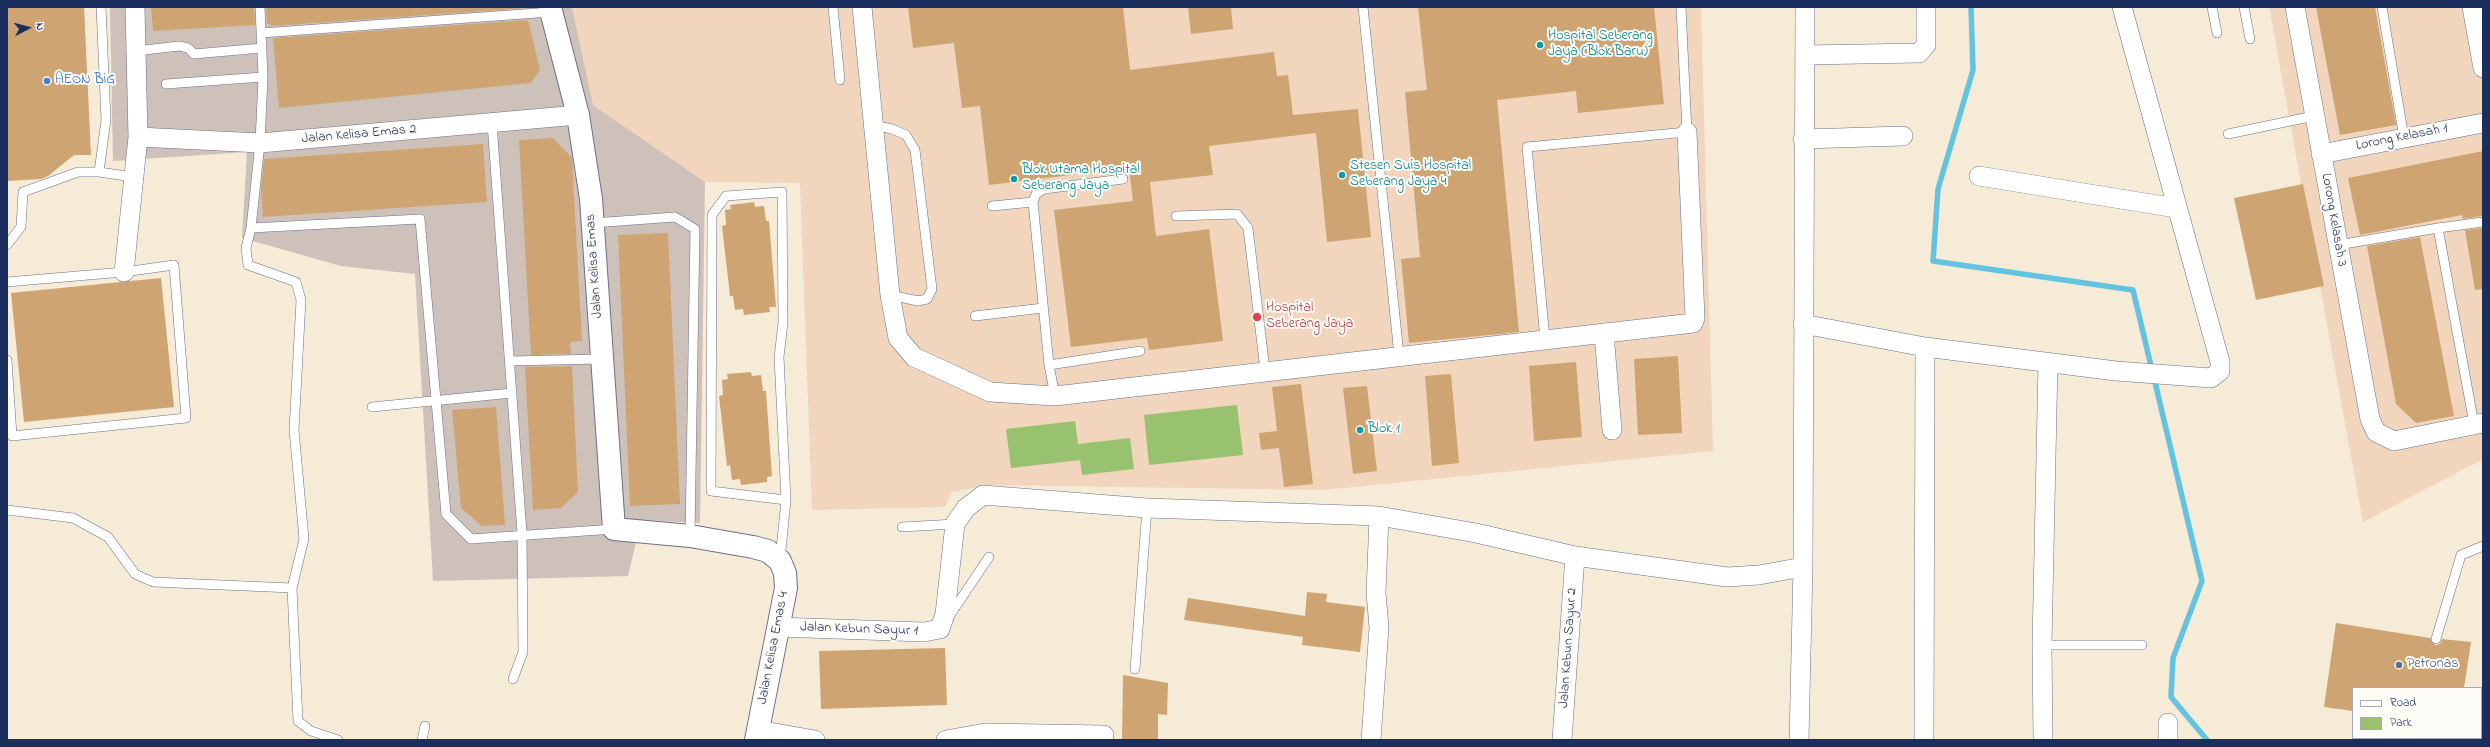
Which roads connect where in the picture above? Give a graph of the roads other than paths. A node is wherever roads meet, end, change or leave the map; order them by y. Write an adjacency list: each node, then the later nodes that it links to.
1 (101, 7): 40 (lane)
2 (135, 7): 21 (street)
3 (260, 7): 17 (lane)
4 (833, 7): 25 (lane)
5 (862, 7): 31 (street)
6 (1363, 7): 64 (lane)
7 (1680, 7): 32 (lane)
8 (1805, 7): 22 (street)
9 (1926, 7): 22 (street)
10 (2122, 7): 46 (street)
11 (2212, 7): 18 (lane)
12 (2244, 7): 19 (lane)
13 (2295, 7): 28 (street, Lorong Kelasah 3)
14 (2382, 7): 36 (lane)
15 (2472, 7): 23 (street)
16 (550, 10): 17 (lane); 27 (street, Jalan Kelisa Emas)
17 (261, 33): 20 (lane)
18 (2217, 33)
19 (2250, 39)
20 (262, 48): 21 (lane); 24 (lane)
21 (136, 52): 35 (street)
22 (1805, 55): 37 (street)
23 (2483, 68)
24 (263, 76): 26 (lane); 38 (lane)
25 (840, 80)
26 (166, 84)
27 (578, 115): 29 (street, Jalan Kelisa Emas 2); 49 (street, Jalan Kelisa Emas)
28 (2314, 116): 33 (lane); 39 (street, Lorong Kelasah 3)
29 (492, 123): 38 (street, Jalan Kelisa Emas 2); 67 (lane)
30 (2483, 123): 36 (street, Lorong Kelasah 1)
31 (873, 126): 56 (street); 56 (lane)
32 (1687, 132): 60 (street); 61 (lane)
33 (2228, 134)
34 (1903, 136): 37 (street)
35 (138, 137): 38 (street, Jalan Kelisa Emas 2); 42 (street)
36 (2404, 138): 39 (street, Lorong Kelasah 1)
37 (1803, 139): 59 (street)
38 (260, 143): 50 (lane)
39 (2321, 154): 53 (street, Lorong Kelasah 3)
40 (99, 172): 42 (lane); 52 (lane)
41 (1979, 176): 46 (street)
42 (133, 177): 54 (street)
43 (1123, 179): 44 (lane)
44 (1034, 202): 45 (lane); 57 (lane)
45 (992, 206)
46 (2176, 208): 68 (street)
47 (1176, 216): 70 (lane)
48 (2483, 222): 51 (lane)
49 (591, 223): 65 (street, Jalan Kelisa Emas); 85 (lane)
50 (251, 228): 73 (lane); 91 (lane)
51 (2438, 228): 53 (lane); 75 (lane)
52 (7, 245)
53 (2338, 245): 75 (street, Lorong Kelasah 3)
54 (124, 272): 55 (lane); 66 (lane)
55 (7, 282)
56 (890, 295): 72 (street)
57 (1043, 308): 58 (lane); 69 (lane)
58 (975, 316)
59 (1803, 324): 62 (street); 90 (street)
60 (1604, 333): 61 (street); 76 (street)
61 (1545, 339): 64 (street)
62 (1926, 347): 68 (street); 109 (street)
63 (1140, 351): 69 (lane)
64 (1399, 355): 70 (street)
65 (601, 359): 67 (lane); 83 (street, Jalan Kelisa Emas)
66 (7, 360)
67 (510, 361): 71 (lane)
68 (2048, 362): 95 (street)
69 (1049, 365): 72 (lane)
70 (1265, 370): 72 (street)
71 (512, 393): 73 (lane); 84 (lane)
72 (1055, 396)
73 (435, 400): 74 (lane); 84 (lane)
74 (372, 406)
75 (2479, 424)
76 (1612, 430)
77 (786, 500): 77 (lane); 89 (lane)
78 (1147, 508): 80 (street); 81 (street); 97 (lane)
79 (7, 510): 91 (lane)
80 (1379, 516): 88 (street); 106 (street)
81 (955, 524): 82 (lane); 93 (street)
82 (902, 527)
83 (614, 528): 84 (lane); 85 (street)
84 (522, 534): 98 (lane)
85 (690, 536): 89 (street)
86 (2483, 546): 94 (lane)
87 (989, 556): 93 (lane)
88 (1575, 556): 90 (street); 107 (street, Jalan Kebun Sayur 2)
89 (780, 561): 92 (street, Jalan Kelisa Emas 4)
90 (1803, 567): 108 (street)
91 (292, 588): 102 (lane)
92 (777, 627): 93 (street, Jalan Kebun Sayur 1); 100 (street, Jalan Kelisa Emas 4)
93 (940, 629)
94 (2436, 639)
95 (2042, 644): 96 (lane); 110 (street)
96 (2142, 645)
97 (1135, 669)
98 (513, 679)
99 (425, 726): 103 (lane)
100 (757, 735): 104 (street)
101 (1104, 735): 105 (street)
102 (338, 740)
103 (422, 740)
104 (815, 740)
105 (946, 740)
106 (1371, 740)
107 (1562, 740)
108 (1799, 740)
109 (1924, 740)
110 (2043, 740)

